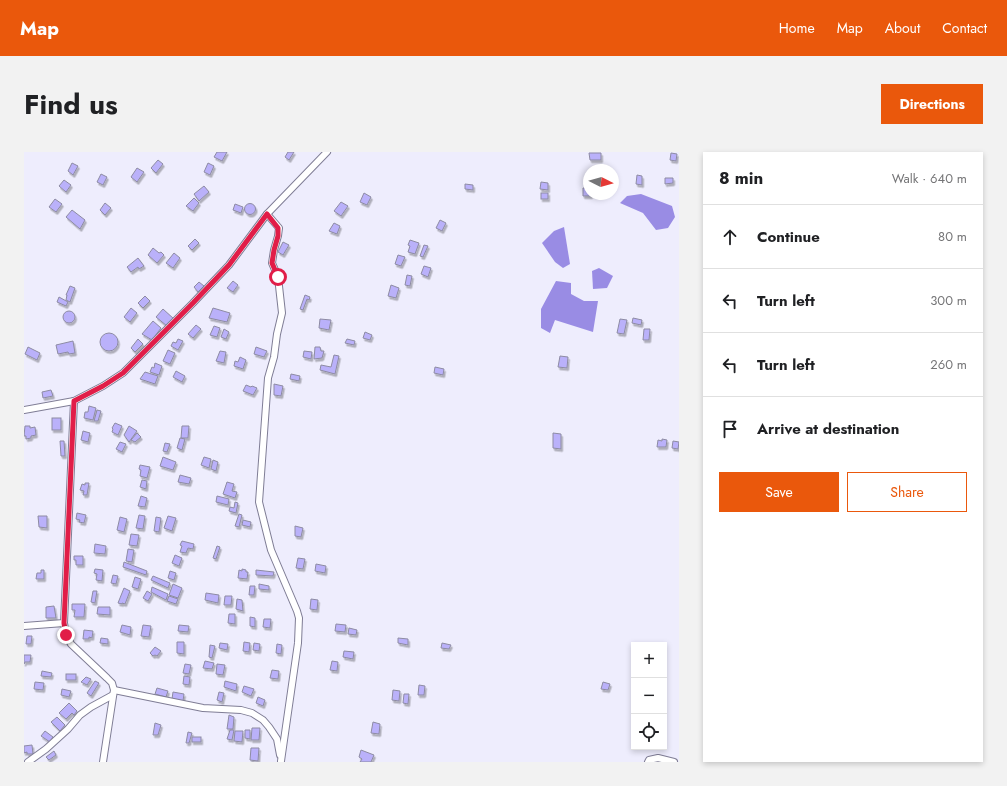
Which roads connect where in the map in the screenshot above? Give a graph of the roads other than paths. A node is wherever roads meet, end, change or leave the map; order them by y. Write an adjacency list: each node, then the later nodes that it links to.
1 (327, 152): 2 (street)
2 (267, 214): 3 (street); 8 (street)
3 (74, 401): 4 (street); 5 (street)
4 (24, 410)
5 (64, 623): 6 (street); 7 (street)
6 (24, 626)
7 (114, 693): 8 (street); 9 (street); 10 (street)
8 (281, 761)
9 (28, 762)
10 (103, 762)
11 (648, 762): 12 (street)
12 (674, 762)

